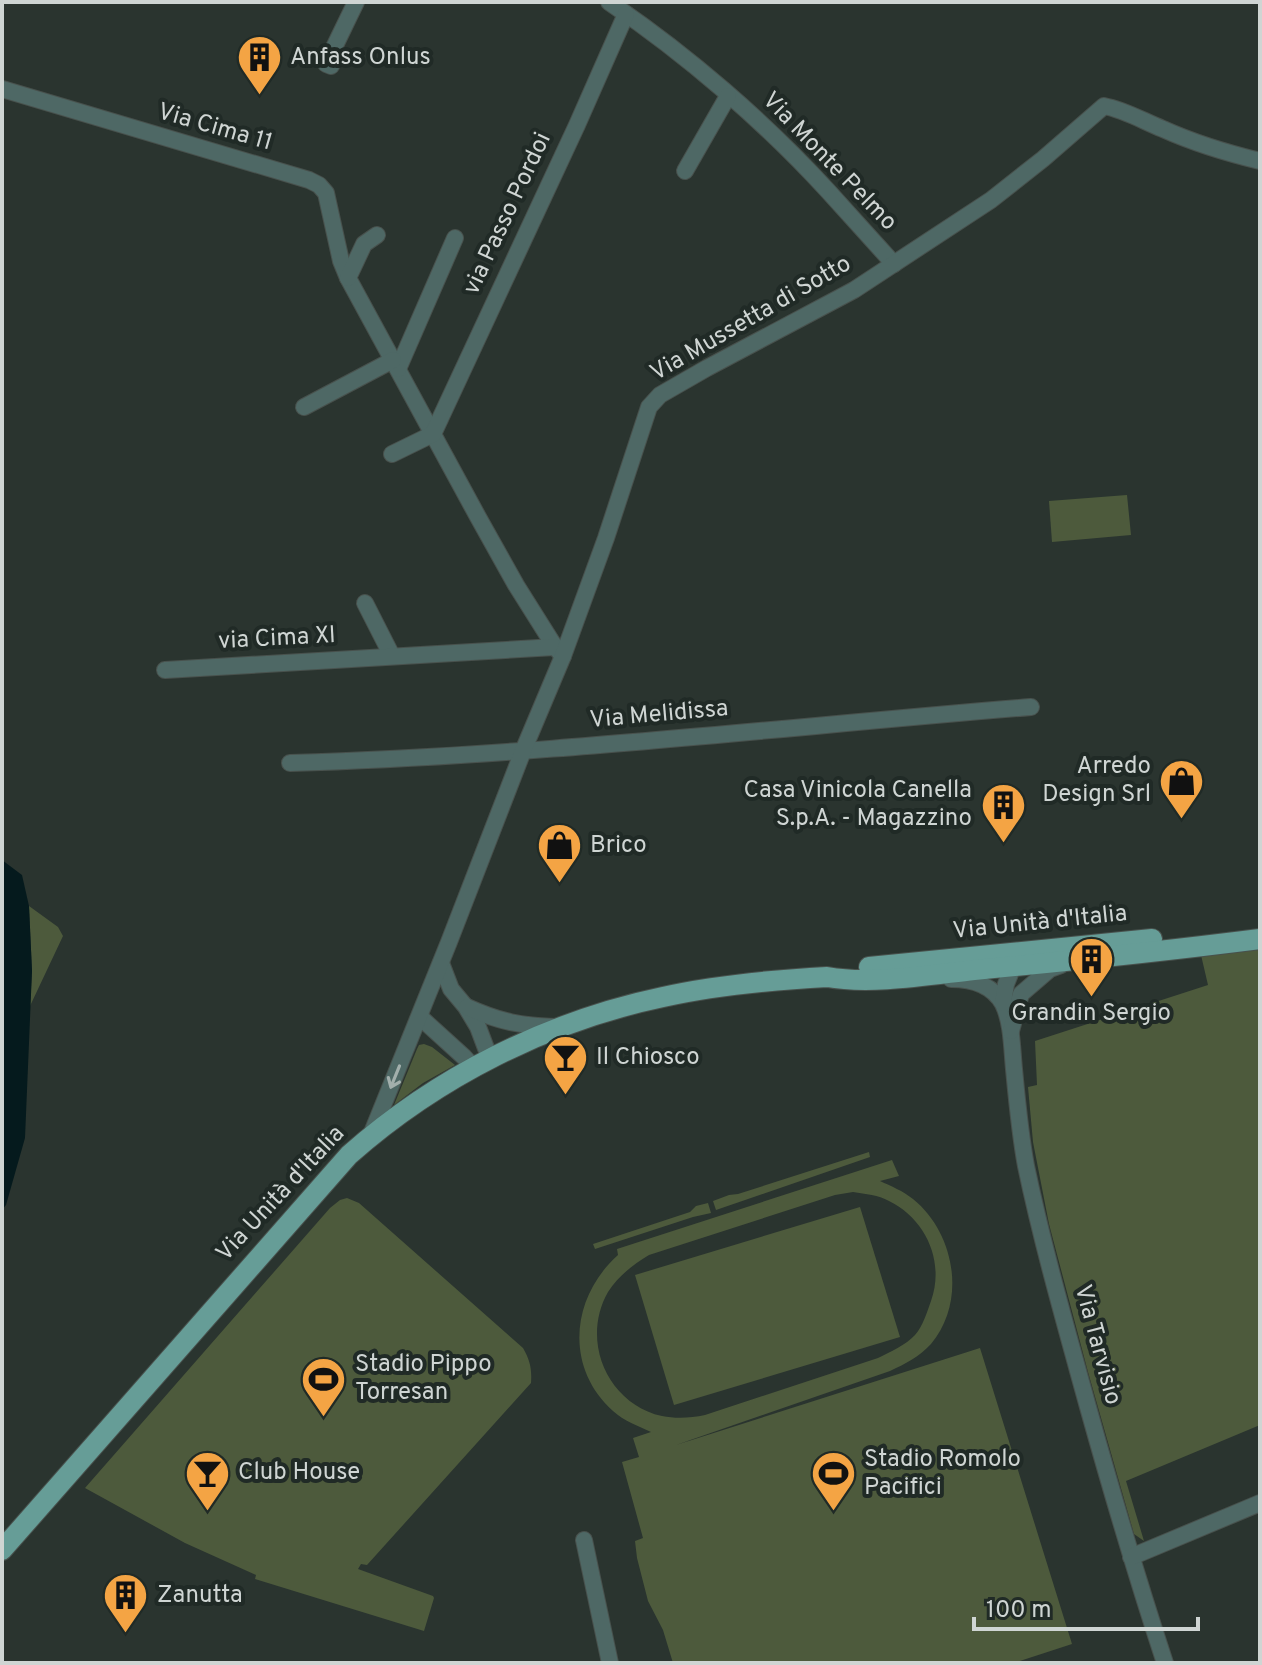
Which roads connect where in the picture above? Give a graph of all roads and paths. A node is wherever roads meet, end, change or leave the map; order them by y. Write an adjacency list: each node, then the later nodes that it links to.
1 (356, 2): 4 (street)
2 (609, 2): 3 (street, Via Monte Pelmo)
3 (626, 14): 6 (street, Via Monte Pelmo); 15 (street, via Passo Pordoi)
4 (331, 66)
5 (2, 89): 12 (street, Via Cima 11)
6 (728, 96): 8 (street, Via Monte Pelmo); 11 (street, Via Monte Pelmo)
7 (1260, 161): 11 (street, Via Mussetta di Sotto)
8 (685, 171)
9 (377, 235): 12 (street)
10 (455, 238): 13 (street)
11 (894, 264): 18 (street, Via Mussetta di Sotto)
12 (348, 278): 13 (street, Via Cima 11)
13 (396, 365): 14 (street); 15 (street, Via Cima 11)
14 (304, 407)
15 (433, 434): 16 (street); 18 (street, Via Cima 11)
16 (392, 454)
17 (365, 603): 19 (street, via Cima XI)
18 (559, 651): 19 (street, via Cima XI); 22 (street, Via Mussetta di Sotto)
19 (392, 656): 20 (street, via Cima XI)
20 (165, 670)
21 (1031, 707): 22 (street, Via Melidissa)
22 (523, 751): 23 (street, Via Melidissa); 28 (street, Via Mussetta di Sotto)
23 (290, 763)
24 (1260, 930): 26 (main road, Via Unità d'Italia)
25 (1260, 939): 27 (main road, Via Unità d'Italia)
26 (1013, 960): 27 (main road, Via Unità d'Italia); 29 (main road, Via Unità d'Italia); 30 (main road, Via Unità d'Italia); 31 (street); 32 (street, Via Tarvisio)
27 (1071, 960): 31 (street)
28 (441, 963): 33 (street); 34 (street, Via Mussetta di Sotto)
29 (827, 977): 30 (main road, Via Unità d'Italia); 35 (main road, Via Unità d'Italia)
30 (902, 977): 32 (street)
31 (1021, 994): 36 (street, Via Tarvisio)
32 (1003, 1003): 36 (street, Via Tarvisio)
33 (466, 1007): 35 (street); 37 (street)
34 (420, 1017): 37 (street); 38 (street, Via Mussetta di Sotto, one-way to 38)
35 (562, 1027): 37 (main road, Via Unità d'Italia)
36 (1011, 1033): 42 (street, Via Tarvisio)
37 (482, 1064): 38 (main road, Via Unità d'Italia)
38 (370, 1136): 41 (main road, Via Unità d'Italia)
39 (1260, 1503): 42 (street)
40 (584, 1540): 43 (street)
41 (2, 1550)
42 (1131, 1557): 44 (street, Via Tarvisio)
43 (610, 1663)
44 (1165, 1663)

